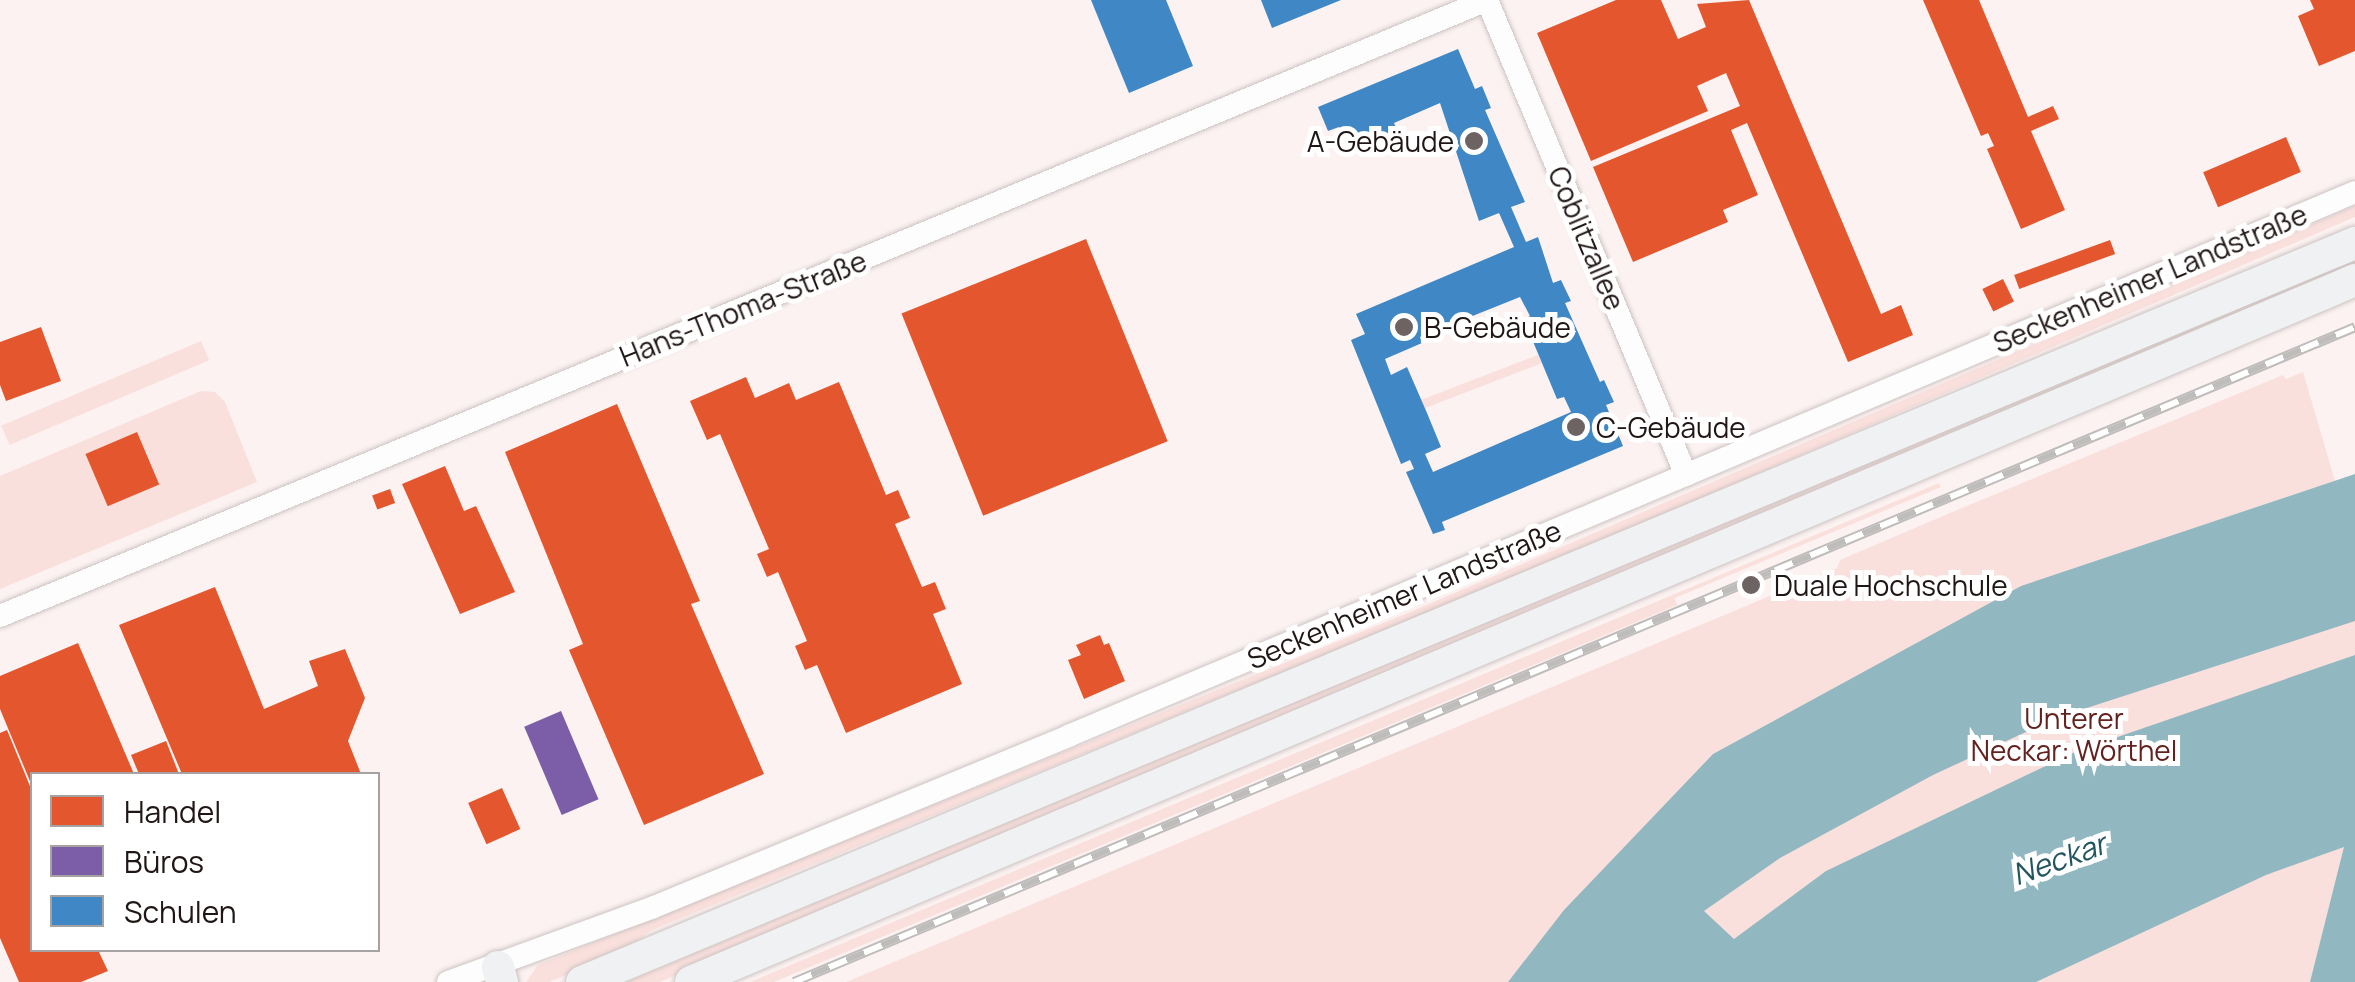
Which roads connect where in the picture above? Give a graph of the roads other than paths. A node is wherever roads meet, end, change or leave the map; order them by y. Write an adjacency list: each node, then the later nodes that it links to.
1 (1487, 0): 5 (street, Coblitzallee); 6 (street, Hans-Thoma-Straße)
2 (2355, 192): 5 (street, Seckenheimer Landstraße)
3 (2355, 243): 9 (main road, Seckenheimer Landstraße)
4 (2355, 280): 10 (main road)
5 (1686, 475): 7 (street, Seckenheimer Landstraße)
6 (0, 616)
7 (500, 974): 8 (street, Seckenheimer Landstraße)
8 (448, 982)
9 (582, 982)
10 (691, 982)

